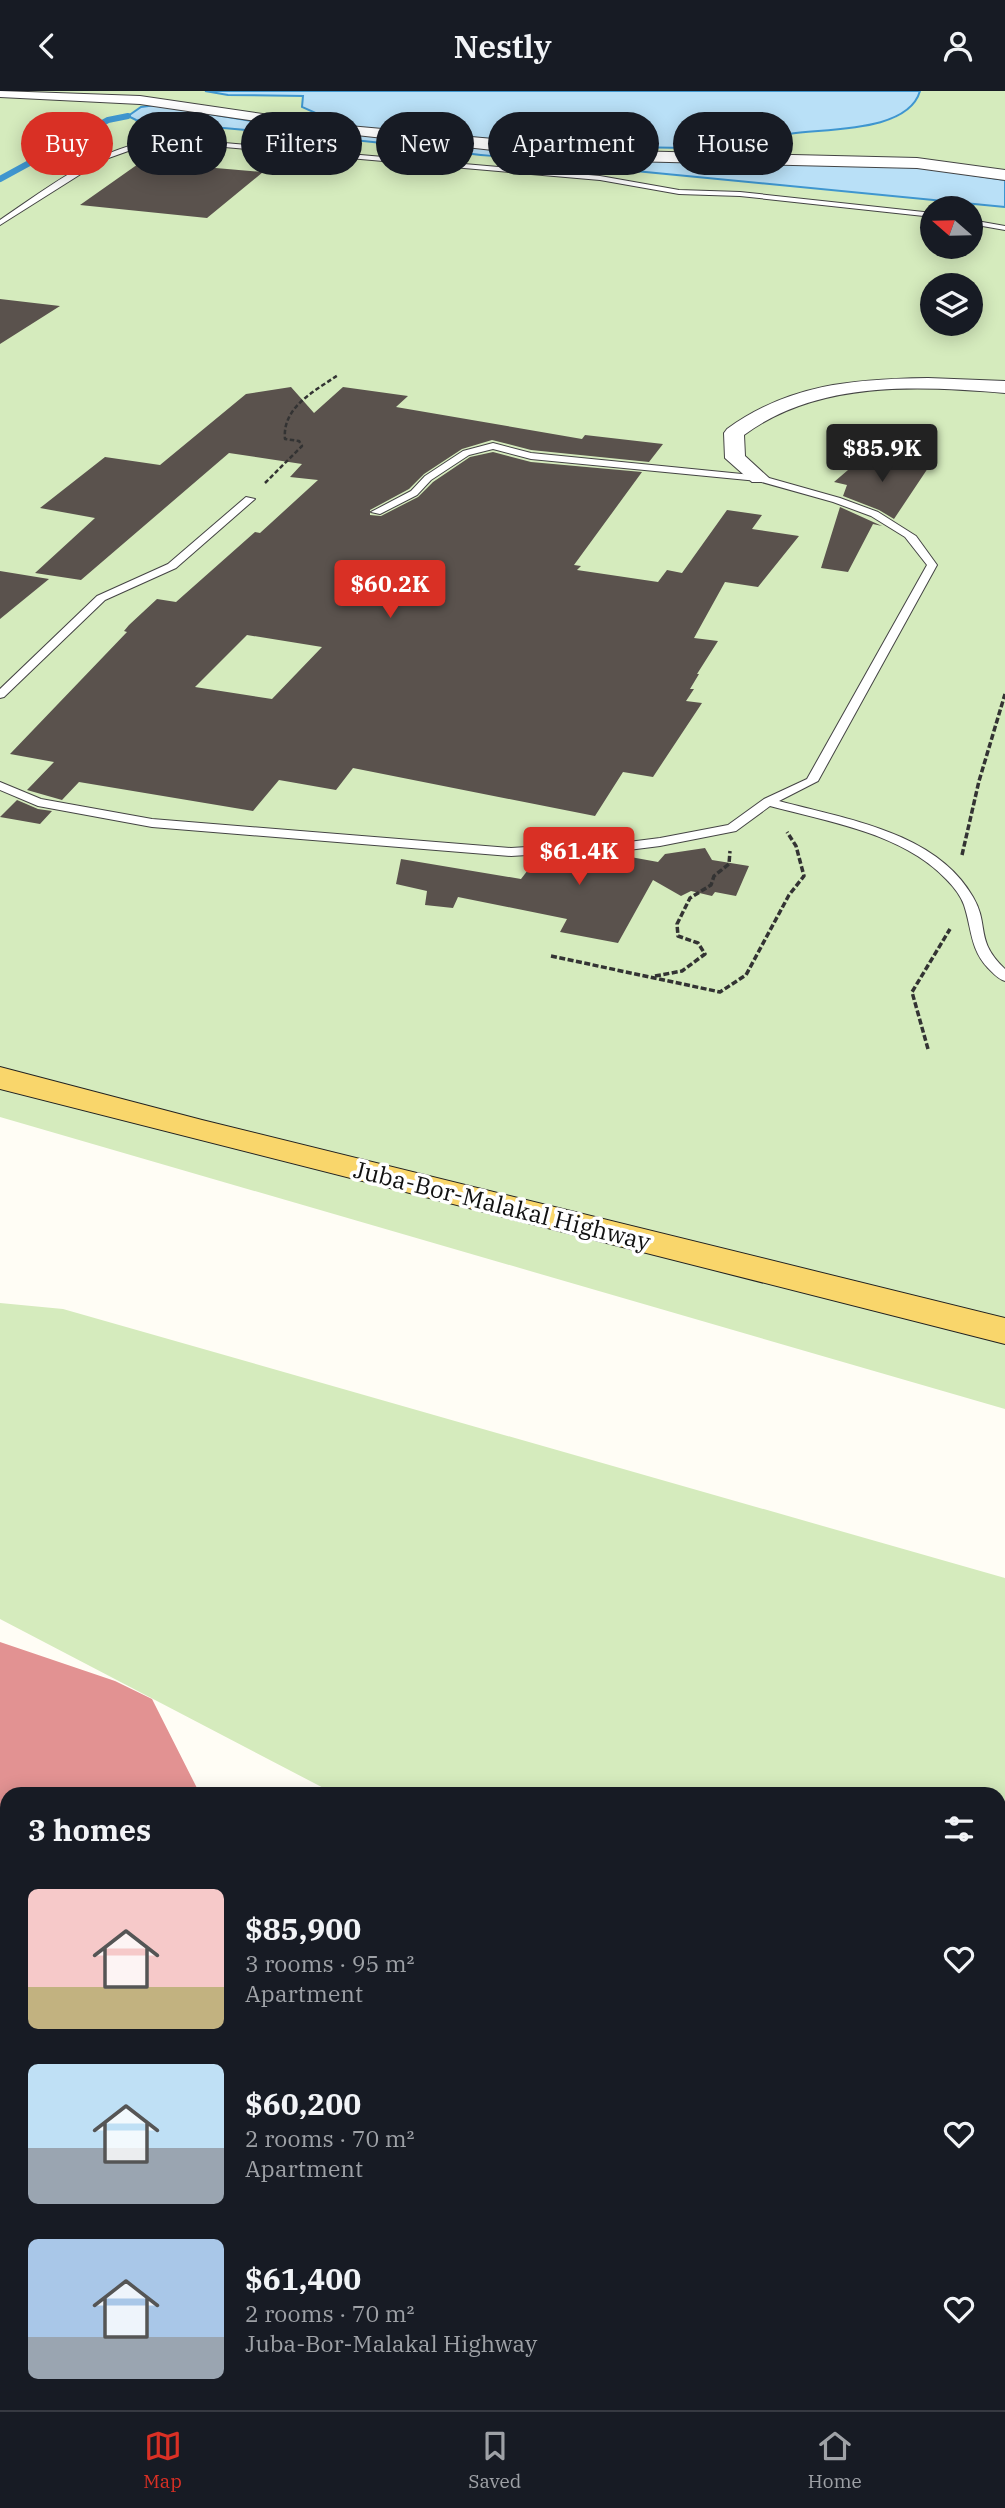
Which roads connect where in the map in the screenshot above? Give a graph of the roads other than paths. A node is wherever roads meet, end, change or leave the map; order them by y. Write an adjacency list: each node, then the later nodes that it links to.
1 (0, 93): 2 (street)
2 (1005, 175)
3 (920, 214): 4 (lane)
4 (0, 223)
5 (984, 224): 6 (lane)
6 (1005, 228)
7 (1005, 387): 8 (street)
8 (759, 478): 10 (lane); 13 (lane)
9 (250, 499): 11 (lane)
10 (376, 512)
11 (0, 695)
12 (0, 786): 13 (lane)
13 (768, 802): 14 (lane)
14 (1005, 977)
15 (0, 1078): 16 (main road, Juba-Bor-Malakal Highway)
16 (1005, 1331)

